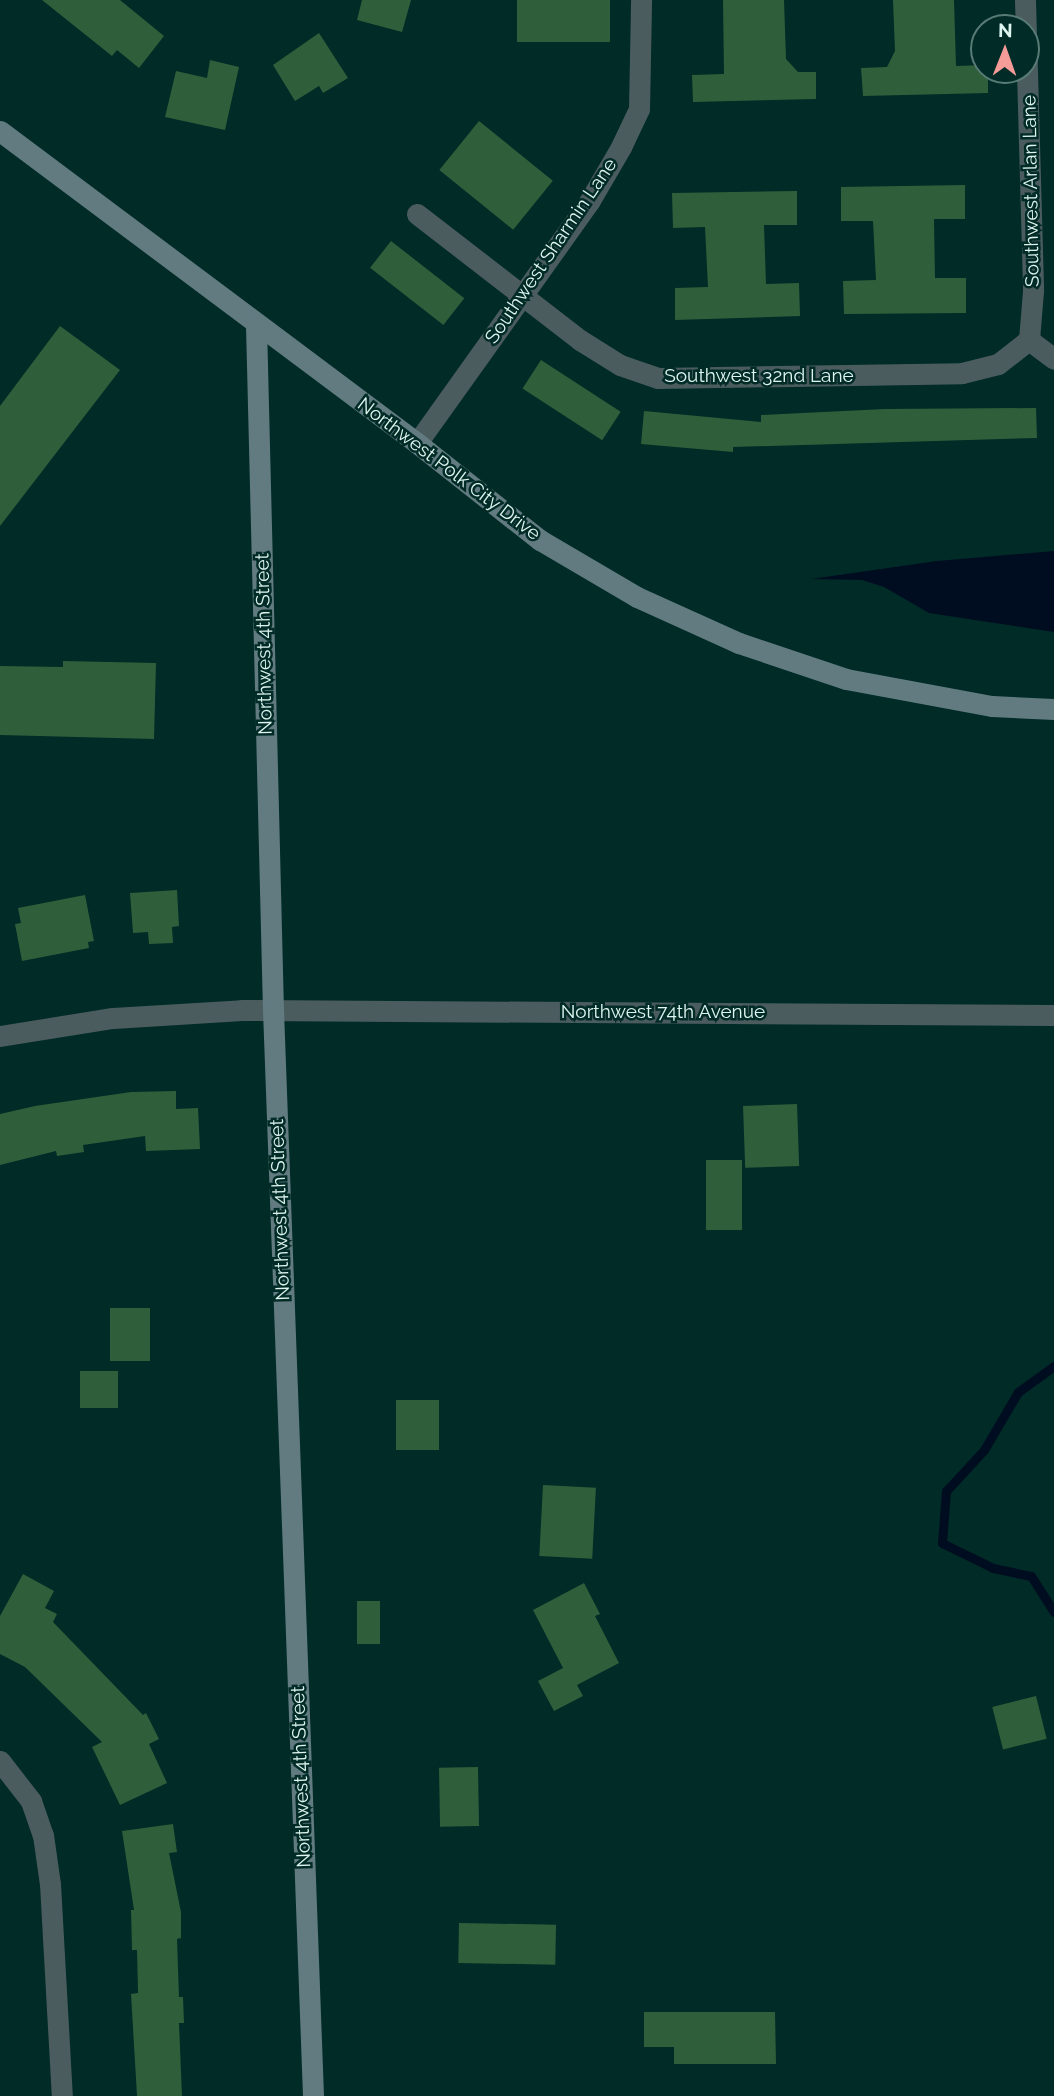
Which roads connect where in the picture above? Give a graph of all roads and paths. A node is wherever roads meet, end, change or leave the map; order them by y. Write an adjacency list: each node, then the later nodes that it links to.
1 (641, 0): 5 (street, Southwest Sharmin Lane)
2 (1026, 0): 7 (street, Southwest Arlan Lane)
3 (0, 131): 6 (street, Northwest Polk City Drive)
4 (417, 214): 5 (street, Southwest 32nd Lane)
5 (523, 296): 7 (street, Southwest 32nd Lane); 9 (street, Southwest Sharmin Lane)
6 (256, 325): 9 (street, Northwest Polk City Drive); 11 (street, Northwest 4th Street)
7 (1028, 340): 8 (street)
8 (1054, 359)
9 (417, 443): 10 (street, Northwest Polk City Drive)
10 (1054, 709)
11 (273, 1010): 12 (street, Northwest 74th Avenue); 13 (street, Northwest 74th Avenue); 16 (street, Northwest 4th Street)
12 (1054, 1015)
13 (0, 1036)
14 (0, 1761): 15 (street)
15 (62, 2096)
16 (313, 2096)

